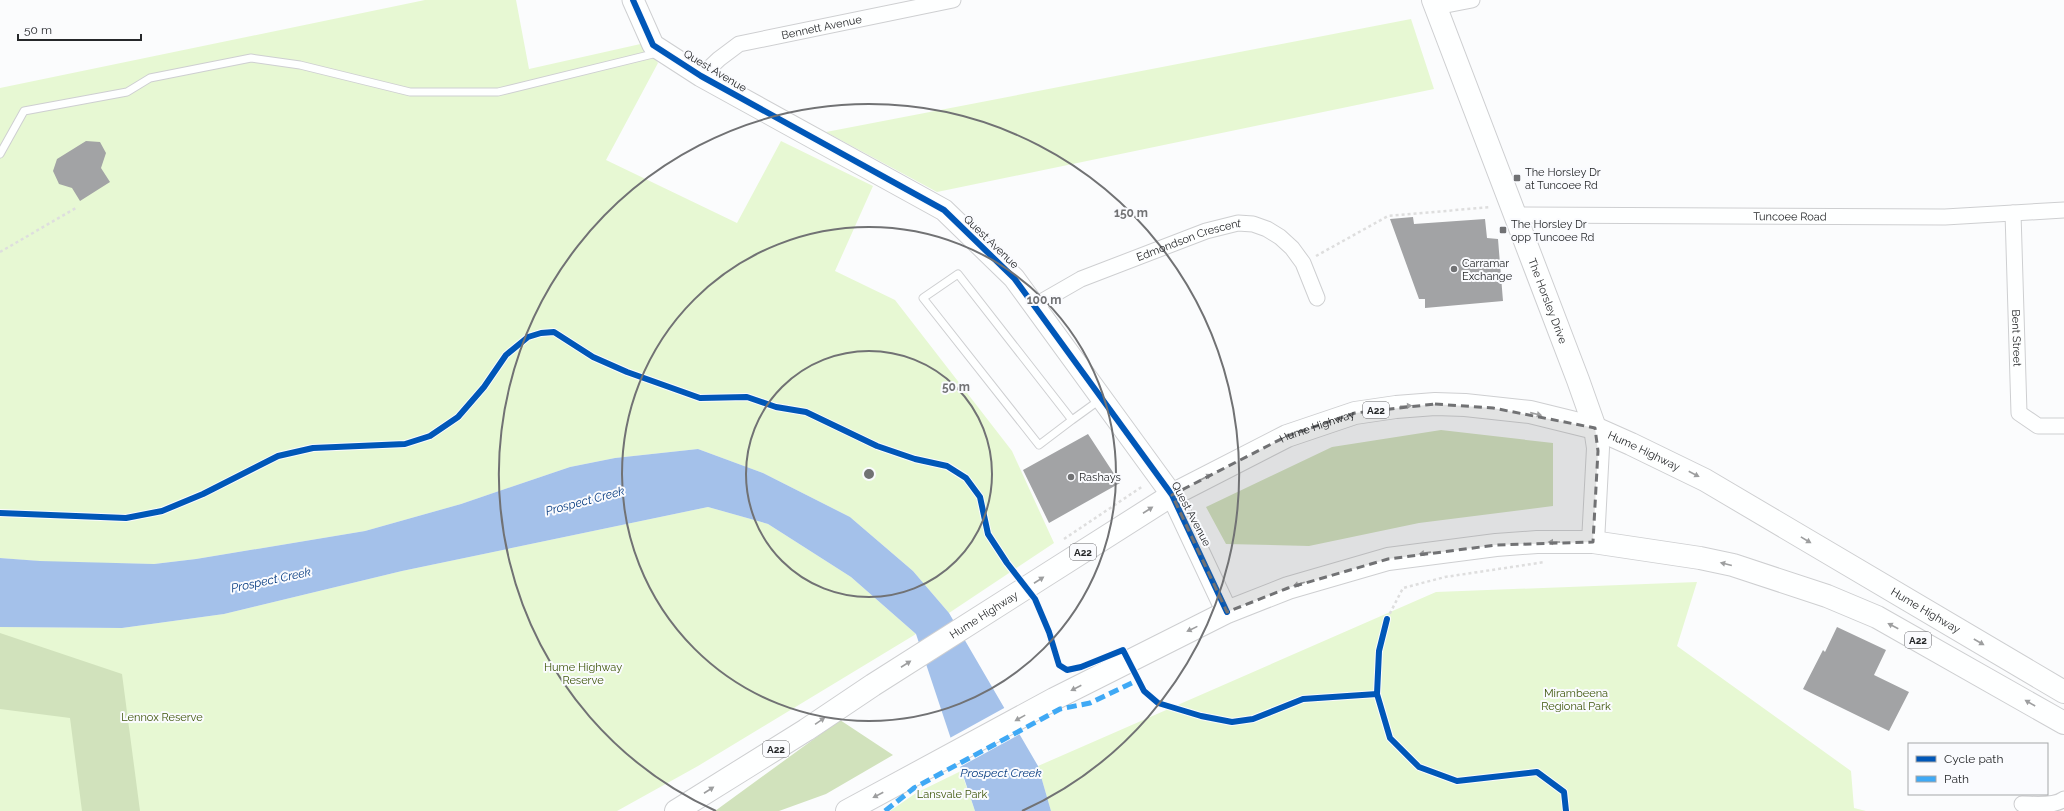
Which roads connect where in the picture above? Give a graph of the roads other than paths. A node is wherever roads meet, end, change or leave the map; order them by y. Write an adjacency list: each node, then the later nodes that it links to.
1 (633, 0): 5 (street, Quest Avenue)
2 (954, 0): 6 (street, Bennett Avenue)
3 (1472, 0): 4 (street)
4 (1435, 4): 10 (main road, The Horsley Drive)
5 (663, 51): 6 (street, Quest Avenue); 7 (lane)
6 (701, 76): 12 (street, Quest Avenue)
7 (0, 154)
8 (2064, 210): 9 (street, Tuncoee Road)
9 (2013, 213): 10 (street, Tuncoee Road); 15 (street, Bent Street)
10 (1515, 215): 16 (main road, The Horsley Drive)
11 (1317, 298): 12 (street, Edmondson Crescent)
12 (1034, 306): 13 (street, Quest Avenue)
13 (1101, 399): 14 (lane); 17 (street, Quest Avenue)
14 (1072, 420): 14 (lane)
15 (2064, 426)
16 (1595, 428): 17 (main road, Hume Highway / A22, one-way to 16); 18 (main road, The Horsley Drive); 20 (main road, Hume Highway / A22, one-way to 20)
17 (1172, 495): 19 (street, Quest Avenue); 24 (main road, Hume Highway / A22, one-way to 17)
18 (1593, 542): 19 (main road, A22, one-way to 19); 21 (main road, A22, one-way to 18)
19 (1227, 612): 25 (main road, A22, one-way to 25)
20 (2064, 692)
21 (2064, 723)
22 (2064, 800): 23 (street)
23 (2022, 804)
24 (676, 811)
25 (847, 811)

